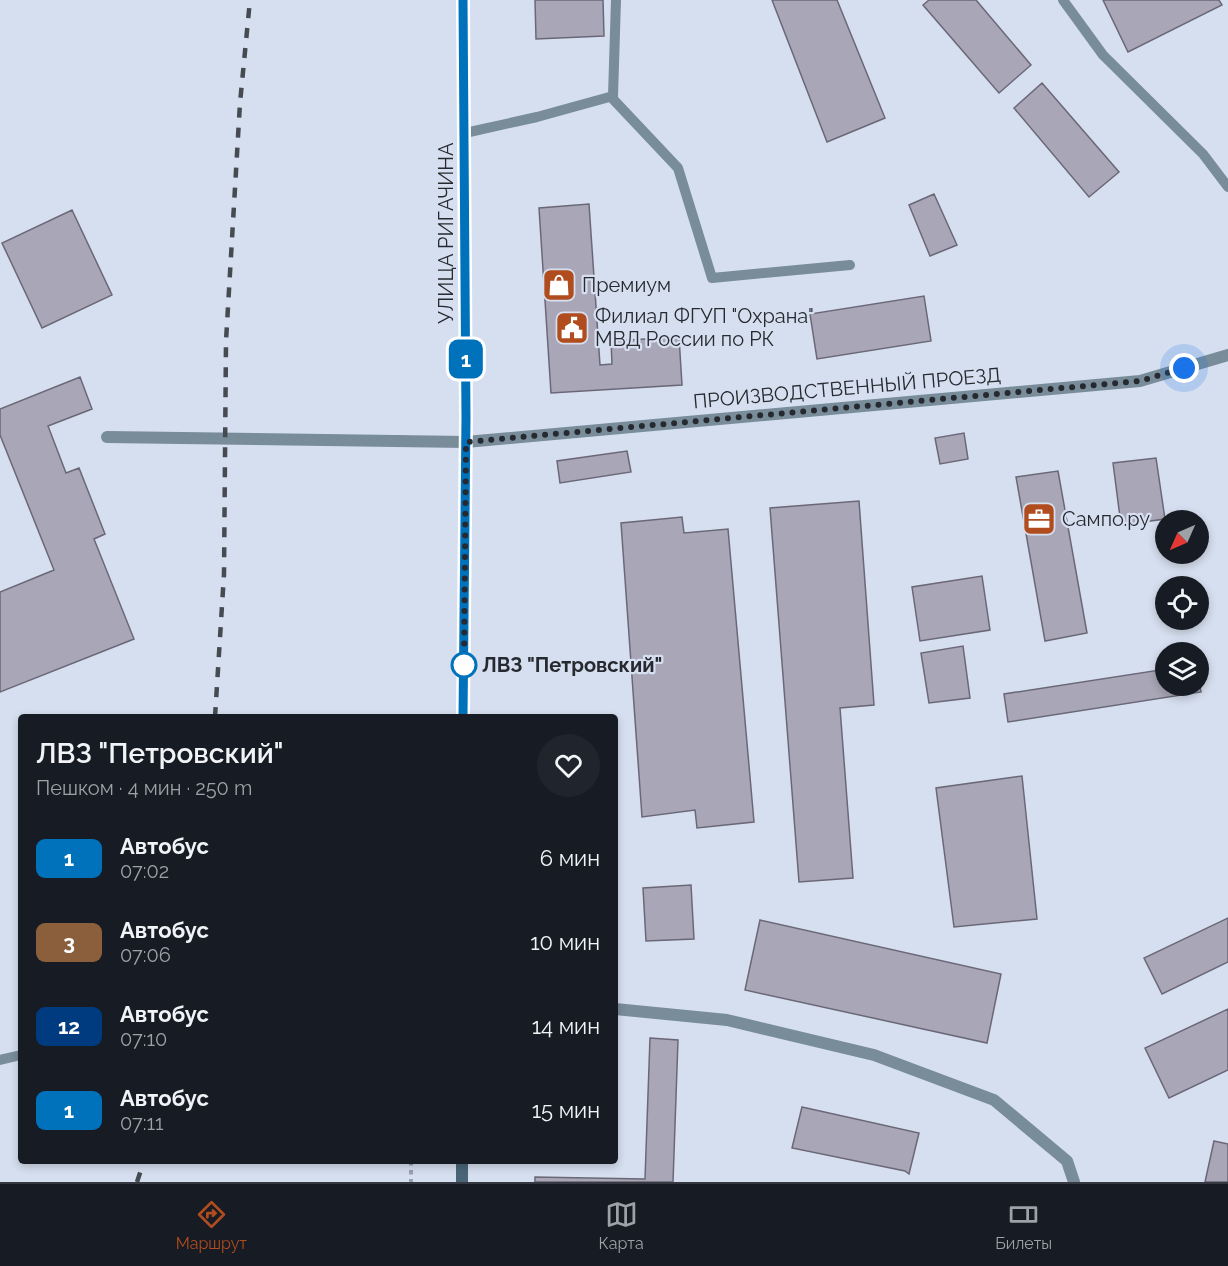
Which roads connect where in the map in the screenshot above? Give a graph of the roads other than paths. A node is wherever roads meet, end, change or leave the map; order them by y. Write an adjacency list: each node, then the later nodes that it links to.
1 (463, 0): 5 (main road, УЛИЦА РИГАЧИНА)
2 (616, 0): 4 (lane)
3 (1063, 0): 6 (lane)
4 (611, 97): 5 (lane); 7 (lane)
5 (465, 133): 10 (main road, УЛИЦА РИГАЧИНА)
6 (1228, 187)
7 (850, 265)
8 (1228, 355): 10 (street, ПРОИЗВОДСТВЕННЫЙ ПРОЕЗД)
9 (107, 437): 10 (street, ПРОИЗВОДСТВЕННЫЙ ПРОЕЗД)
10 (466, 442): 11 (main road, УЛИЦА РИГАЧИНА)
11 (463, 714)
12 (618, 1010): 17 (street)
13 (18, 1056): 14 (lane)
14 (0, 1060)
15 (462, 1164): 16 (main road)
16 (462, 1182)
17 (1074, 1182)

